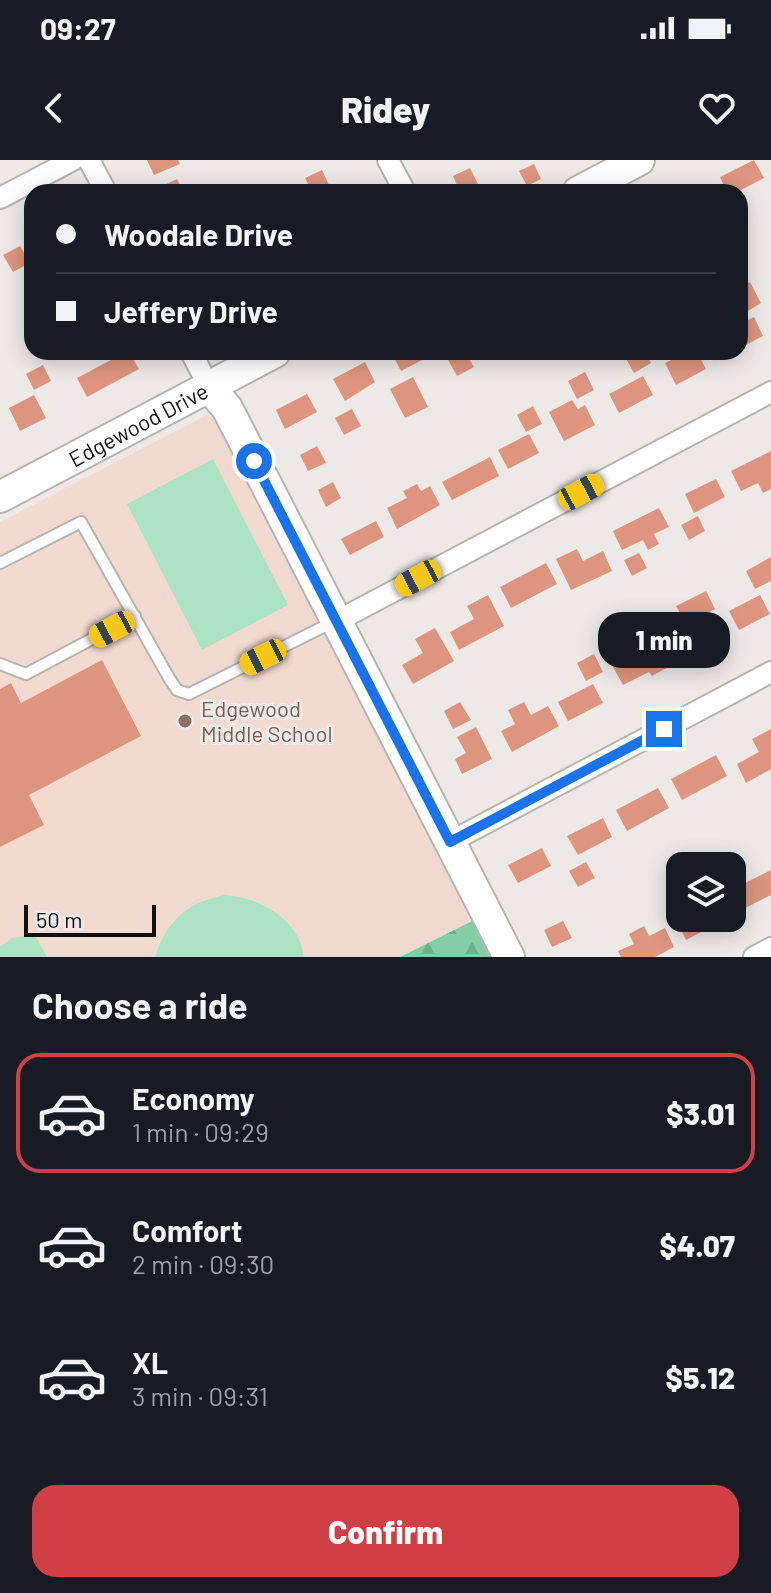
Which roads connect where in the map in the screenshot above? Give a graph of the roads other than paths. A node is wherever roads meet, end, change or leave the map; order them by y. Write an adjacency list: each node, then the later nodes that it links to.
1 (73, 160): 5 (street)
2 (89, 160): 6 (street)
3 (388, 160): 7 (street)
4 (639, 160): 8 (street)
5 (27, 184)
6 (102, 184)
7 (401, 184)
8 (593, 184)
9 (24, 186): 10 (street)
10 (0, 198)
11 (195, 360): 13 (street)
12 (260, 360): 13 (street, Edgewood Drive)
13 (209, 387): 15 (street, Edgewood Drive); 18 (street)
14 (771, 392): 18 (street)
15 (0, 497)
16 (0, 563): 17 (lane)
17 (135, 616): 18 (lane); 19 (lane)
18 (337, 621): 21 (street)
19 (0, 664)
20 (771, 672): 21 (street)
21 (450, 842): 23 (street)
22 (771, 948): 24 (street)
23 (509, 957)
24 (754, 957)

